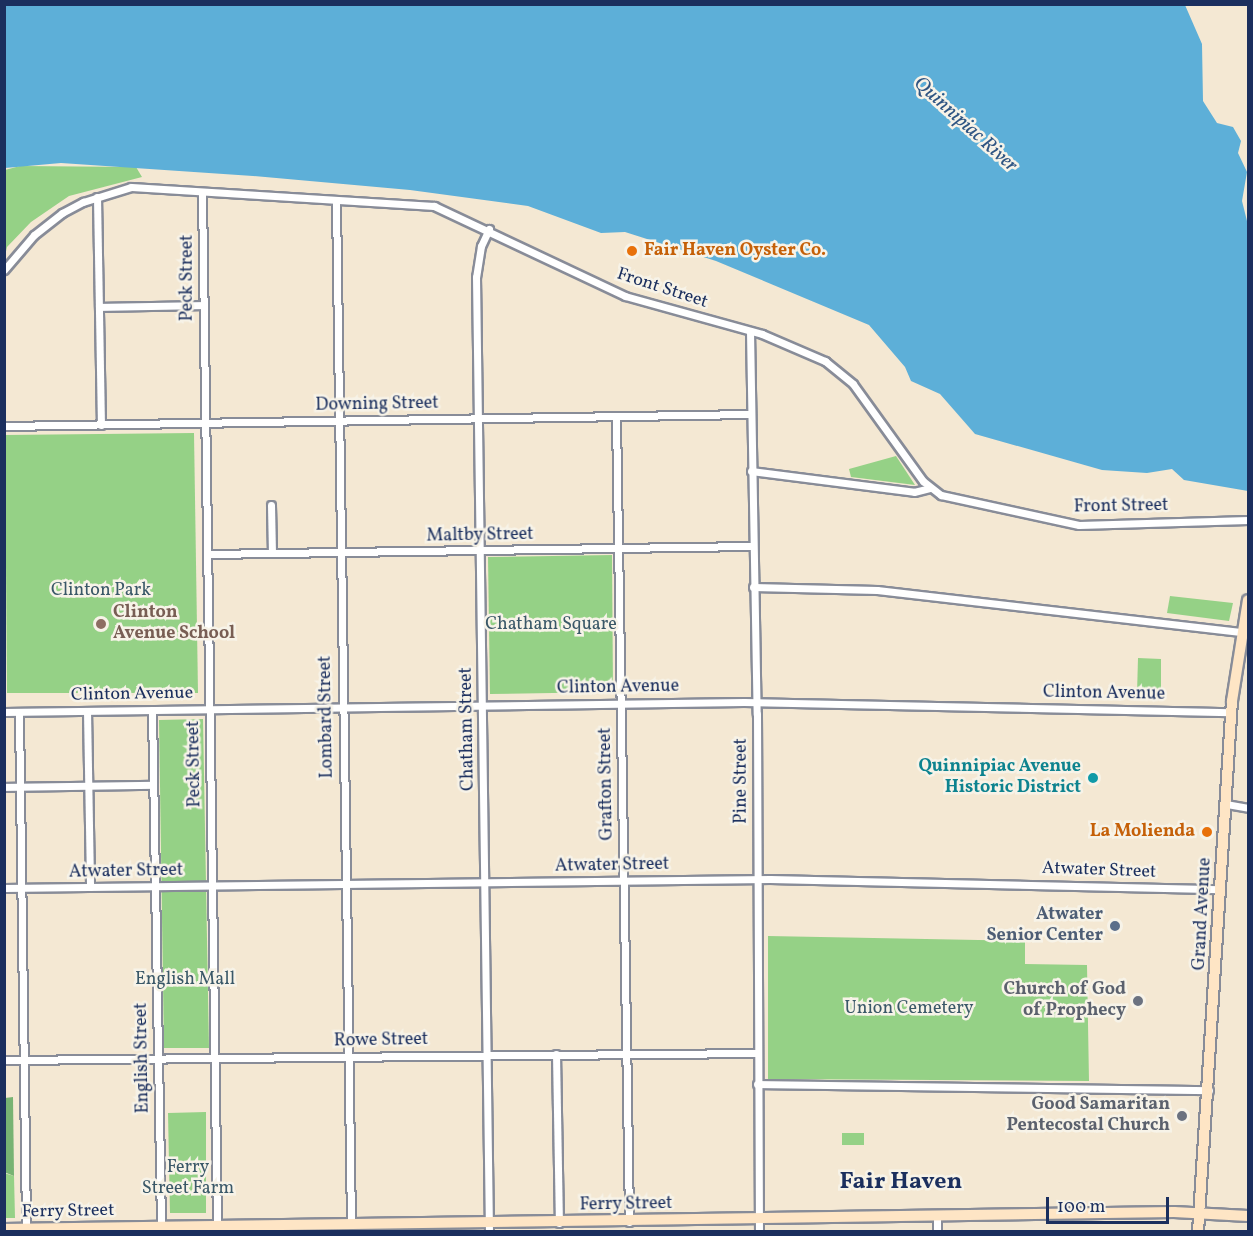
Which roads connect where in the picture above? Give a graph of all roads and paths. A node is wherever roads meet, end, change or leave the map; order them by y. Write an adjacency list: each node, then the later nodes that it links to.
1 (202, 193): 2 (street, Front Street); 3 (street, Front Street); 6 (street, Peck Street)
2 (97, 197): 5 (street, Front Street); 7 (street)
3 (336, 201): 4 (street, Front Street); 12 (street, Lombard Street)
4 (489, 229): 8 (street, Front Street); 11 (street, Chatham Street)
5 (4, 270)
6 (203, 305): 7 (street); 14 (street, Peck Street)
7 (99, 306): 13 (street)
8 (750, 331): 9 (street, Pine Street); 17 (street, Front Street)
9 (751, 414): 10 (street, Downing Street); 16 (street, Pine Street)
10 (616, 417): 11 (street, Downing Street); 21 (street, Grafton Street)
11 (478, 418): 12 (street, Downing Street); 22 (street, Chatham Street)
12 (339, 421): 14 (street, Downing Street); 23 (street, Lombard Street)
13 (101, 424): 14 (street, Downing Street); 15 (street, Downing Street)
14 (205, 425): 25 (street, Peck Street)
15 (4, 426)
16 (751, 471): 17 (street); 20 (street, Pine Street)
17 (930, 488): 19 (street, Front Street)
18 (271, 505): 24 (street)
19 (1248, 520)
20 (753, 546): 21 (street, Maltby Street); 26 (street, Pine Street)
21 (618, 549): 22 (street, Maltby Street); 30 (street, Grafton Street)
22 (480, 550): 23 (street, Maltby Street); 31 (street, Chatham Street)
23 (341, 552): 24 (street, Maltby Street); 32 (street, Lombard Street)
24 (272, 553): 25 (street, Maltby Street)
25 (207, 554): 33 (street, Peck Street)
26 (753, 587): 28 (street); 29 (street, Pine Street)
27 (1248, 600): 28 (main road, Grand Avenue)
28 (1241, 633): 37 (main road, Grand Avenue)
29 (756, 702): 30 (street, Clinton Avenue); 37 (street, Clinton Avenue); 45 (street, Pine Street)
30 (621, 703): 31 (street, Clinton Avenue); 46 (street, Grafton Street)
31 (483, 704): 32 (street, Clinton Avenue); 47 (street, Chatham Street)
32 (344, 707): 33 (street, Clinton Avenue); 48 (street, Lombard Street)
33 (209, 709): 34 (street, Clinton Avenue); 49 (street, Peck Street)
34 (152, 710): 36 (street, Clinton Avenue); 39 (street, English Street)
35 (19, 711): 36 (street, Clinton Avenue); 38 (street, Clinton Avenue); 42 (street)
36 (87, 711): 40 (street)
37 (1231, 711): 43 (main road, Grand Avenue)
38 (4, 712)
39 (153, 785): 40 (street); 51 (street, English Street)
40 (87, 786): 42 (street); 50 (street)
41 (4, 787): 42 (street)
42 (20, 787): 53 (street)
43 (1226, 804): 44 (street); 54 (main road, Grand Avenue)
44 (1248, 808)
45 (758, 879): 46 (street, Atwater Street); 54 (street, Atwater Street); 55 (street, Pine Street)
46 (624, 881): 47 (street, Atwater Street); 57 (street, Grafton Street)
47 (485, 883): 48 (street, Atwater Street); 58 (street, Chatham Street)
48 (346, 884): 49 (street, Atwater Street); 59 (street, Lombard Street)
49 (212, 886): 51 (street, Atwater Street); 60 (street, Peck Street)
50 (90, 887): 51 (street, Atwater Street); 53 (street, Atwater Street)
51 (155, 887): 61 (street, English Street)
52 (4, 888): 53 (street, Atwater Street)
53 (21, 888): 63 (street)
54 (1220, 889): 65 (main road, Grand Avenue)
55 (757, 1053): 57 (street, Rowe Street); 64 (street, Pine Street)
56 (556, 1054): 57 (street, Rowe Street); 58 (street, Rowe Street); 70 (street)
57 (626, 1054): 71 (street, Grafton Street)
58 (486, 1055): 59 (street, Rowe Street); 74 (street, Chatham Street)
59 (349, 1057): 60 (street, Rowe Street); 75 (street, Lombard Street)
60 (215, 1058): 61 (street, Rowe Street); 72 (street, Peck Street)
61 (158, 1059): 63 (street, Rowe Street); 73 (street, English Street)
62 (4, 1060): 63 (street, Rowe Street)
63 (23, 1060): 77 (street)
64 (757, 1084): 65 (street); 69 (street, Pine Street)
65 (1209, 1090): 66 (main road, Grand Avenue)
66 (1200, 1214): 67 (main road, Ferry Street); 68 (main road, Ferry Street); 82 (main road, Grand Avenue)
67 (1248, 1216)
68 (937, 1217): 69 (main road, Ferry Street); 81 (street)
69 (759, 1219): 71 (main road, Ferry Street); 80 (street, Pine Street)
70 (558, 1222): 71 (main road, Ferry Street); 74 (main road, Ferry Street)
71 (629, 1222)
72 (217, 1226): 75 (main road, Ferry Street); 78 (main road, Ferry Street)
73 (161, 1227): 78 (main road, Ferry Street); 79 (main road, Ferry Street)
74 (489, 1227): 75 (main road, Ferry Street)
75 (352, 1228)
76 (4, 1229): 77 (main road, Ferry Street)
77 (26, 1229): 79 (main road, Ferry Street)
78 (200, 1229)
79 (65, 1230)
80 (759, 1232)
81 (937, 1232)
82 (1198, 1232)

